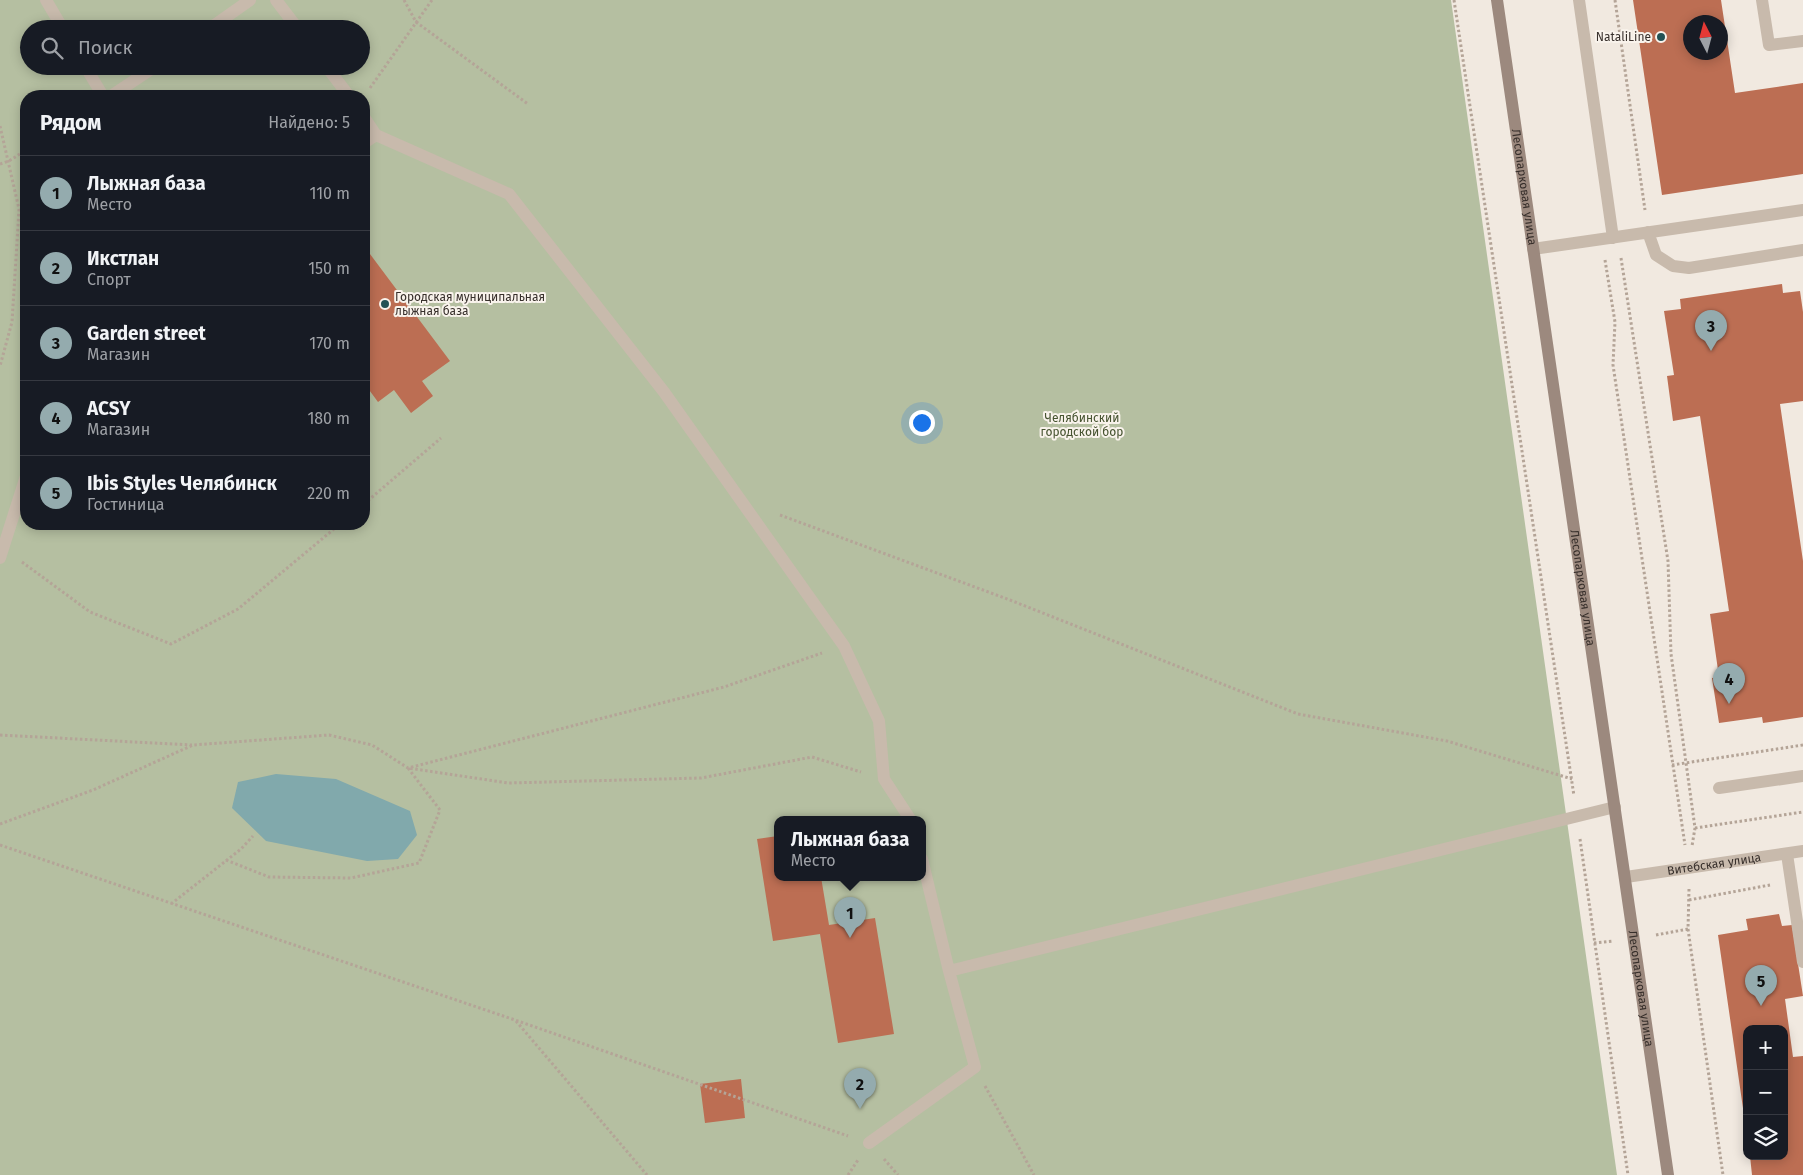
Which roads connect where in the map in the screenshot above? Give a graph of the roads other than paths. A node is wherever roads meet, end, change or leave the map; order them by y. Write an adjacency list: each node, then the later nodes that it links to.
1 (46, 0): 7 (street)
2 (250, 0): 8 (street)
3 (276, 0): 9 (street)
4 (1497, 0): 23 (main road, Лесопарковая улица)
5 (1579, 0): 22 (street)
6 (1762, 0): 10 (street)
7 (58, 20)
8 (222, 20)
9 (291, 20)
10 (1803, 41)
11 (90, 75): 14 (street)
12 (142, 75): 15 (street)
13 (333, 75): 16 (street)
14 (99, 90)
15 (120, 90)
16 (344, 90)
17 (370, 126): 18 (street)
18 (376, 135): 19 (street); 30 (street)
19 (370, 139)
20 (1803, 210): 21 (street)
21 (1643, 233): 22 (street); 24 (street)
22 (1608, 239): 23 (street)
23 (1533, 249): 29 (main road, Лесопарковая улица)
24 (1803, 250)
25 (20, 495): 26 (street)
26 (2, 553)
27 (1803, 776): 28 (street)
28 (1718, 788)
29 (1614, 807): 34 (main road, Лесопарковая улица); 36 (street)
30 (908, 816)
31 (1803, 852): 32 (street, Витебская улица)
32 (1787, 854): 34 (street, Витебская улица); 35 (street)
33 (926, 876): 36 (street)
34 (1626, 877): 38 (main road, Лесопарковая улица)
35 (1803, 962)
36 (949, 971): 37 (street)
37 (869, 1143)
38 (1668, 1175)

